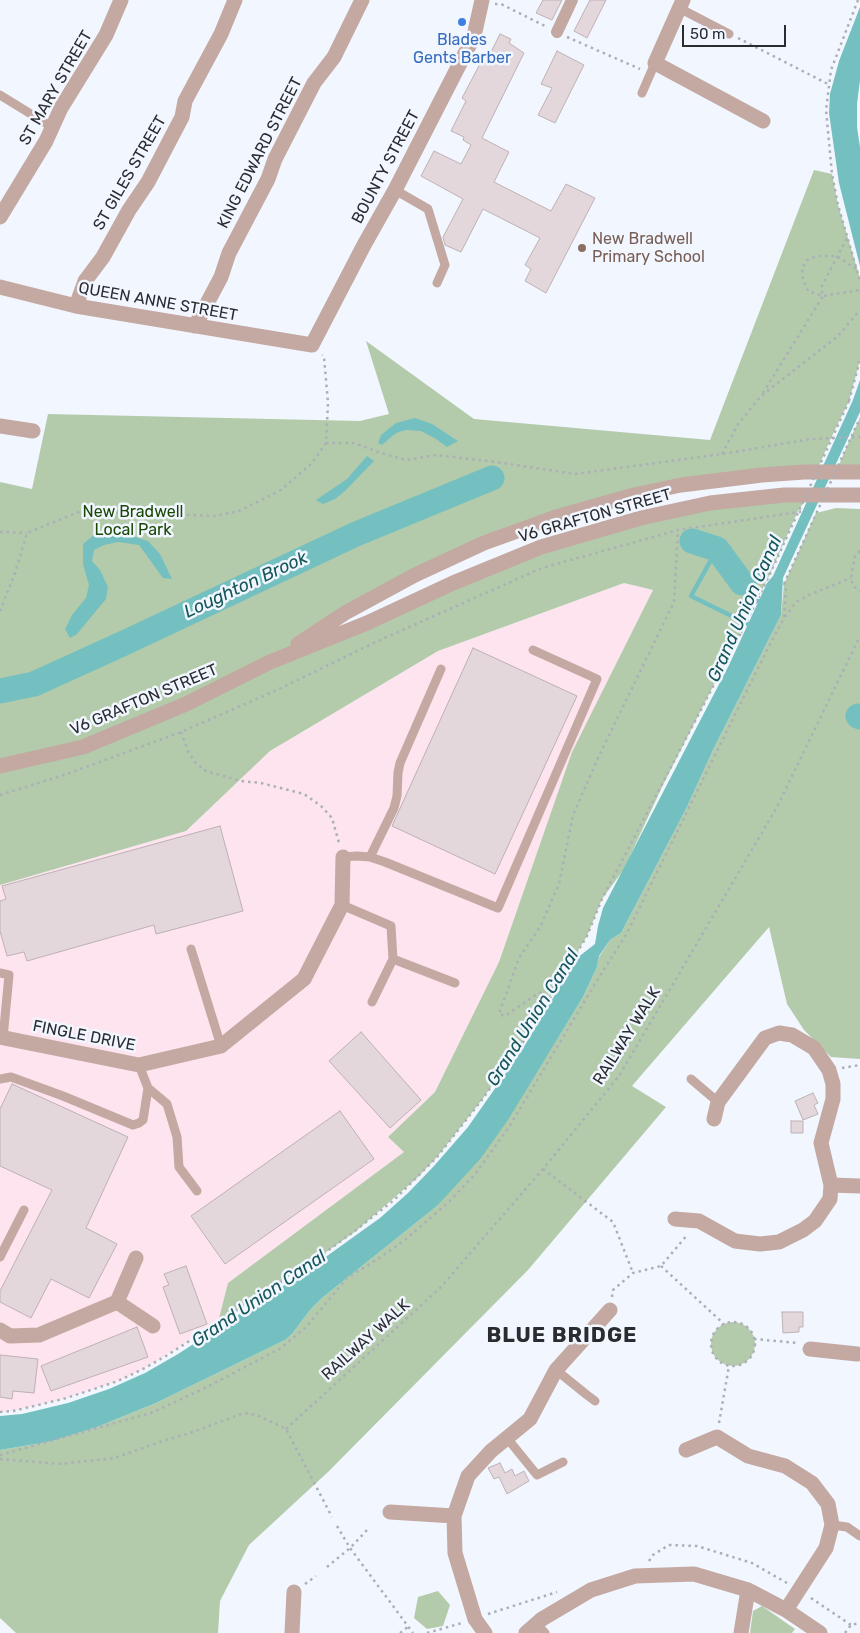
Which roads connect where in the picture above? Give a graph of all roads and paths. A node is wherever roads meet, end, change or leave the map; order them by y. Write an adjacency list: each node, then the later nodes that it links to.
1 (121, 0): 15 (street, ST MARY STREET)
2 (235, 0): 26 (street, ST GILES STREET)
3 (362, 0): 28 (street, KING EDWARD STREET)
4 (572, 0): 8 (street)
5 (858, 0): 11 (path)
6 (478, 1): 16 (street, BOUNTY STREET)
7 (681, 4): 9 (lane); 10 (street)
8 (557, 32)
9 (729, 34): 11 (path)
10 (655, 63): 12 (lane); 14 (street)
11 (828, 84): 18 (path)
12 (642, 93)
13 (0, 95): 15 (lane)
14 (763, 122)
15 (52, 127): 17 (street, ST MARY STREET)
16 (395, 190): 22 (lane); 29 (street, BOUNTY STREET)
17 (0, 217)
18 (847, 238): 19 (path); 20 (path)
19 (837, 256): 20 (path); 25 (path); 25 (path)
20 (856, 270): 21 (path)
21 (860, 280)
22 (437, 283)
23 (0, 287): 26 (street, QUEEN ANNE STREET)
24 (860, 290): 25 (path)
25 (824, 296): 31 (path)
26 (76, 306): 28 (street, QUEEN ANNE STREET)
27 (860, 310): 31 (path)
28 (195, 326): 29 (street, QUEEN ANNE STREET)
29 (312, 345): 36 (path)
30 (860, 360): 65 (path, bridge)
31 (761, 396): 37 (path)
32 (860, 418): 50 (path, bridge)
33 (0, 426): 34 (street)
34 (33, 431)
35 (860, 437): 37 (path)
36 (326, 443): 37 (path); 45 (path)
37 (722, 454)
38 (860, 472): 53 (street, V6 GRAFTON STREET)
39 (860, 495): 53 (street, V6 GRAFTON STREET)
40 (827, 509): 42 (path)
41 (808, 510): 43 (path)
42 (817, 510)
43 (678, 530): 55 (path); 65 (path)
44 (0, 532): 45 (path)
45 (27, 533): 49 (path)
46 (860, 551): 47 (path)
47 (851, 578): 48 (path); 50 (path)
48 (860, 591)
49 (0, 611)
50 (784, 618): 102 (path)
51 (860, 636): 75 (path, RAILWAY WALK)
52 (533, 650): 59 (lane)
53 (270, 662): 56 (street, V6 GRAFTON STREET)
54 (441, 669): 59 (lane)
55 (181, 732): 57 (path); 58 (path)
56 (0, 766)
57 (0, 796)
58 (343, 857): 59 (lane); 60 (street, FINGLE DRIVE)
59 (370, 858)
60 (342, 906): 62 (lane); 68 (street, FINGLE DRIVE)
61 (191, 949): 68 (lane)
62 (393, 959): 64 (lane); 66 (lane)
63 (0, 973): 67 (lane)
64 (455, 983)
65 (556, 987): 97 (path)
66 (372, 1002)
67 (1, 1038): 69 (street, FINGLE DRIVE)
68 (221, 1046): 69 (street, FINGLE DRIVE)
69 (139, 1065): 72 (lane)
70 (0, 1079): 72 (lane)
71 (691, 1079): 73 (lane)
72 (148, 1088): 78 (lane)
73 (718, 1102): 74 (street); 76 (street)
74 (714, 1120)
75 (543, 1169): 85 (path); 98 (path, RAILWAY WALK)
76 (831, 1185): 77 (street); 81 (street)
77 (860, 1186)
78 (197, 1191)
79 (24, 1210): 82 (lane)
80 (676, 1219): 81 (street)
81 (699, 1221): 84 (path)
82 (0, 1257)
83 (136, 1258): 86 (street)
84 (661, 1266): 85 (path); 88 (path)
85 (633, 1273): 87 (path)
86 (117, 1302): 89 (street); 90 (street)
87 (610, 1310): 95 (street)
88 (724, 1324): 91 (path); 94 (path)
89 (153, 1326)
90 (0, 1330)
91 (754, 1339): 92 (path); 94 (path)
92 (810, 1349): 93 (street)
93 (859, 1355)
94 (729, 1366): 99 (path)
95 (556, 1370): 96 (lane); 100 (street)
96 (595, 1401)
97 (0, 1412)
98 (286, 1428): 103 (path); 106 (path)
99 (717, 1437): 101 (street); 108 (street)
100 (507, 1438): 104 (lane); 107 (street)
101 (686, 1450)
102 (0, 1455)
103 (0, 1458)
104 (563, 1462)
105 (390, 1512): 107 (street)
106 (332, 1516)
107 (454, 1516): 123 (street)
108 (832, 1525): 111 (lane); 116 (street)
109 (337, 1526): 112 (path)
110 (368, 1529): 112 (path)
111 (860, 1536)
112 (350, 1548): 113 (path); 118 (path)
113 (327, 1568)
114 (748, 1590): 116 (street); 119 (street); 124 (street)
115 (294, 1592): 120 (street)
116 (786, 1610): 125 (street)
117 (860, 1623): 126 (path)
118 (408, 1627): 121 (path); 122 (path)
119 (536, 1630)
120 (292, 1633)
121 (400, 1633)
122 (413, 1633)
123 (485, 1633)
124 (741, 1633)
125 (820, 1633)
126 (845, 1633)

